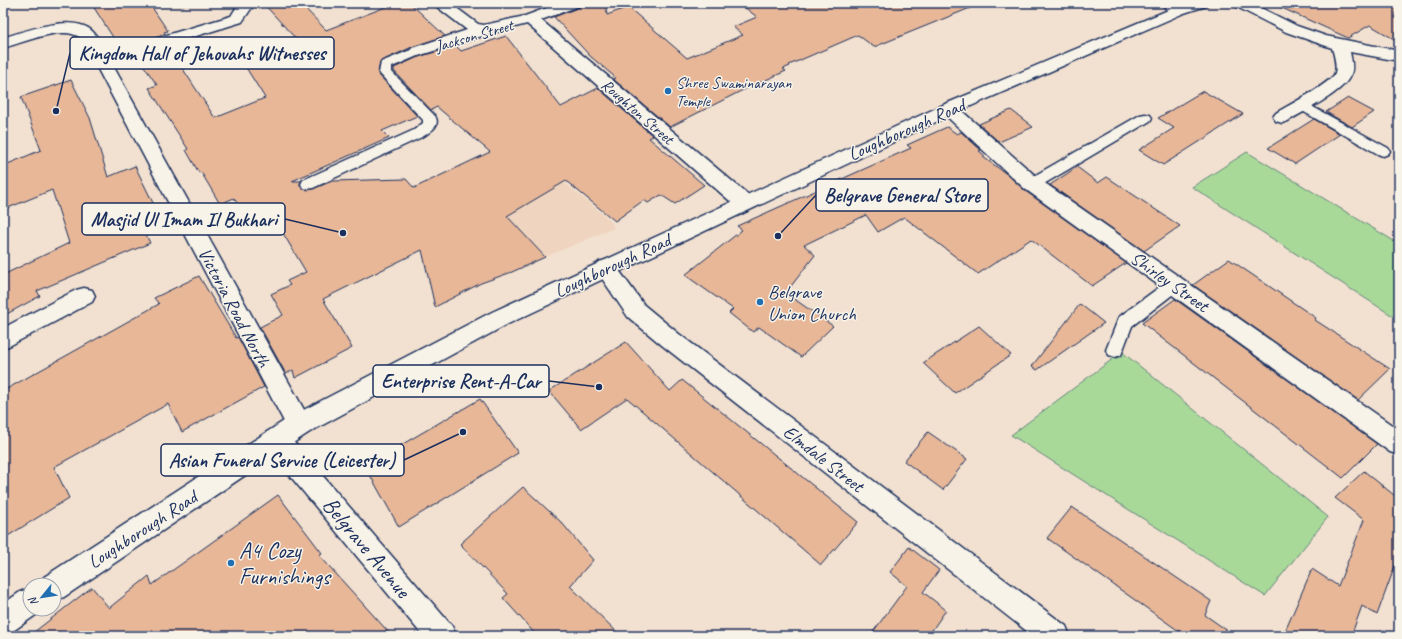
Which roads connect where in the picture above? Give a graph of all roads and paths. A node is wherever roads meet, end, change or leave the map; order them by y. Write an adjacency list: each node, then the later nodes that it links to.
1 (247, 3): 13 (street)
2 (440, 3): 8 (street)
3 (574, 3): 7 (street, Jackson Street)
4 (1201, 3): 6 (street, Loughborough Road)
5 (1240, 3): 10 (street)
6 (1174, 7): 15 (street, Loughborough Road)
7 (530, 20): 8 (street, Jackson Street); 21 (street, Roughton Street)
8 (484, 30): 11 (street, Jackson Street)
9 (3, 43): 13 (street, Victoria Road North)
10 (1340, 46): 12 (street); 14 (street)
11 (418, 51): 19 (lane)
12 (1399, 56)
13 (101, 60): 27 (street, Victoria Road North)
14 (1302, 105): 16 (street); 18 (lane)
15 (949, 109): 20 (street, Shirley Street); 21 (street, Loughborough Road)
16 (1282, 117)
17 (1145, 118): 20 (lane)
18 (1383, 151)
19 (308, 184)
20 (1032, 184): 23 (street, Shirley Street)
21 (745, 203): 22 (street, Loughborough Road)
22 (606, 268): 27 (street, Loughborough Road); 34 (street, Elmdale Street)
23 (1175, 284): 26 (lane); 29 (street, Shirley Street)
24 (84, 296): 25 (street)
25 (3, 339)
26 (1116, 350)
27 (299, 425): 28 (street, Loughborough Road)
28 (276, 440): 30 (street, Loughborough Road); 33 (street, Belgrave Avenue)
29 (1399, 444)
30 (62, 582)
31 (22, 608): 32 (street)
32 (3, 621)
33 (442, 636)
34 (1056, 636)

